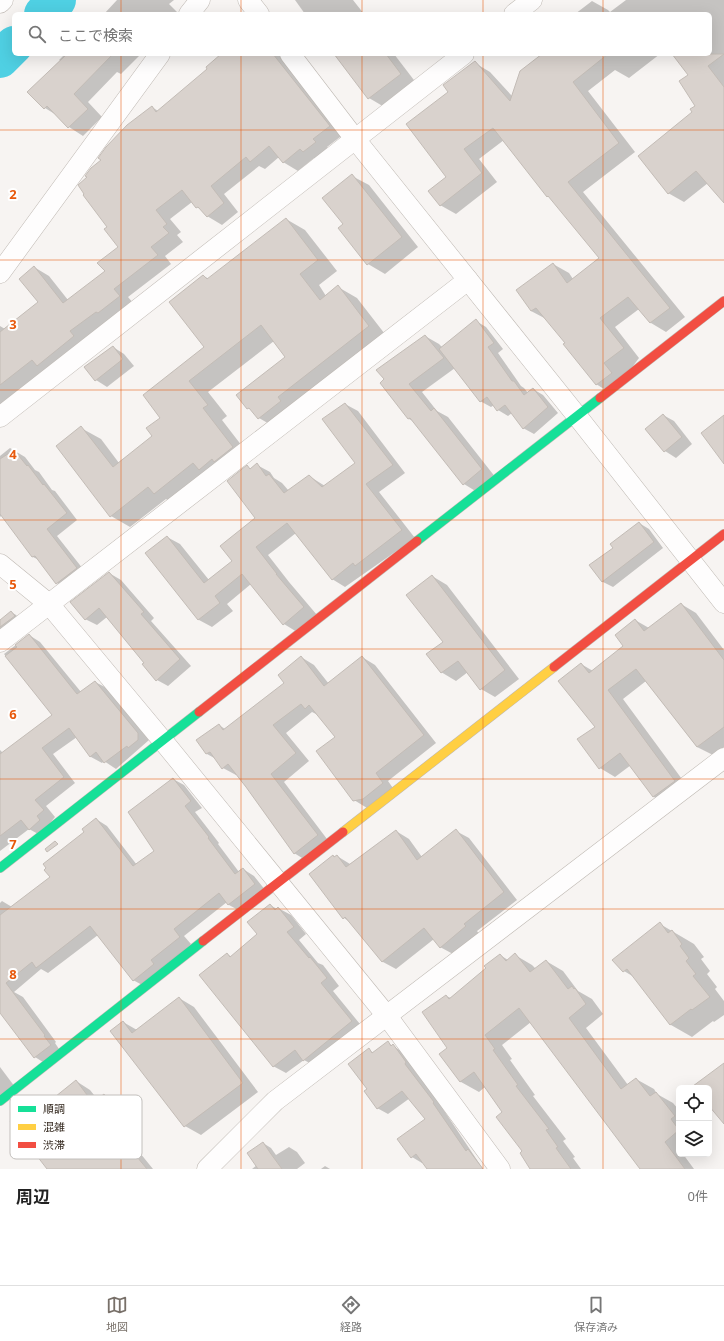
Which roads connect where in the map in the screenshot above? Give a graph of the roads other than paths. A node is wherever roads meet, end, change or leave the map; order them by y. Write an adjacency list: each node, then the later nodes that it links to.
1 (3, 0): 5 (street)
2 (200, 0): 6 (street)
3 (248, 0): 7 (street)
4 (532, 0): 8 (street)
5 (0, 3)
6 (191, 12)
7 (257, 12)
8 (517, 12)
9 (159, 56): 13 (street)
10 (292, 56): 12 (street)
11 (461, 56): 12 (street)
12 (356, 139): 14 (street); 16 (street)
13 (0, 273)
14 (468, 280): 17 (street); 22 (street)
15 (724, 301): 17 (street)
16 (0, 416)
17 (577, 416): 19 (street); 24 (street)
18 (724, 534): 19 (street)
19 (690, 560): 21 (street); 27 (street)
20 (0, 564): 22 (street)
21 (724, 603)
22 (49, 604): 23 (street); 24 (street)
23 (0, 642)
24 (163, 741): 26 (street); 27 (street)
25 (724, 758): 28 (street)
26 (0, 868)
27 (278, 882): 28 (street); 29 (street)
28 (387, 1016): 30 (street); 31 (street)
29 (0, 1101)
30 (207, 1169)
31 (500, 1169)

